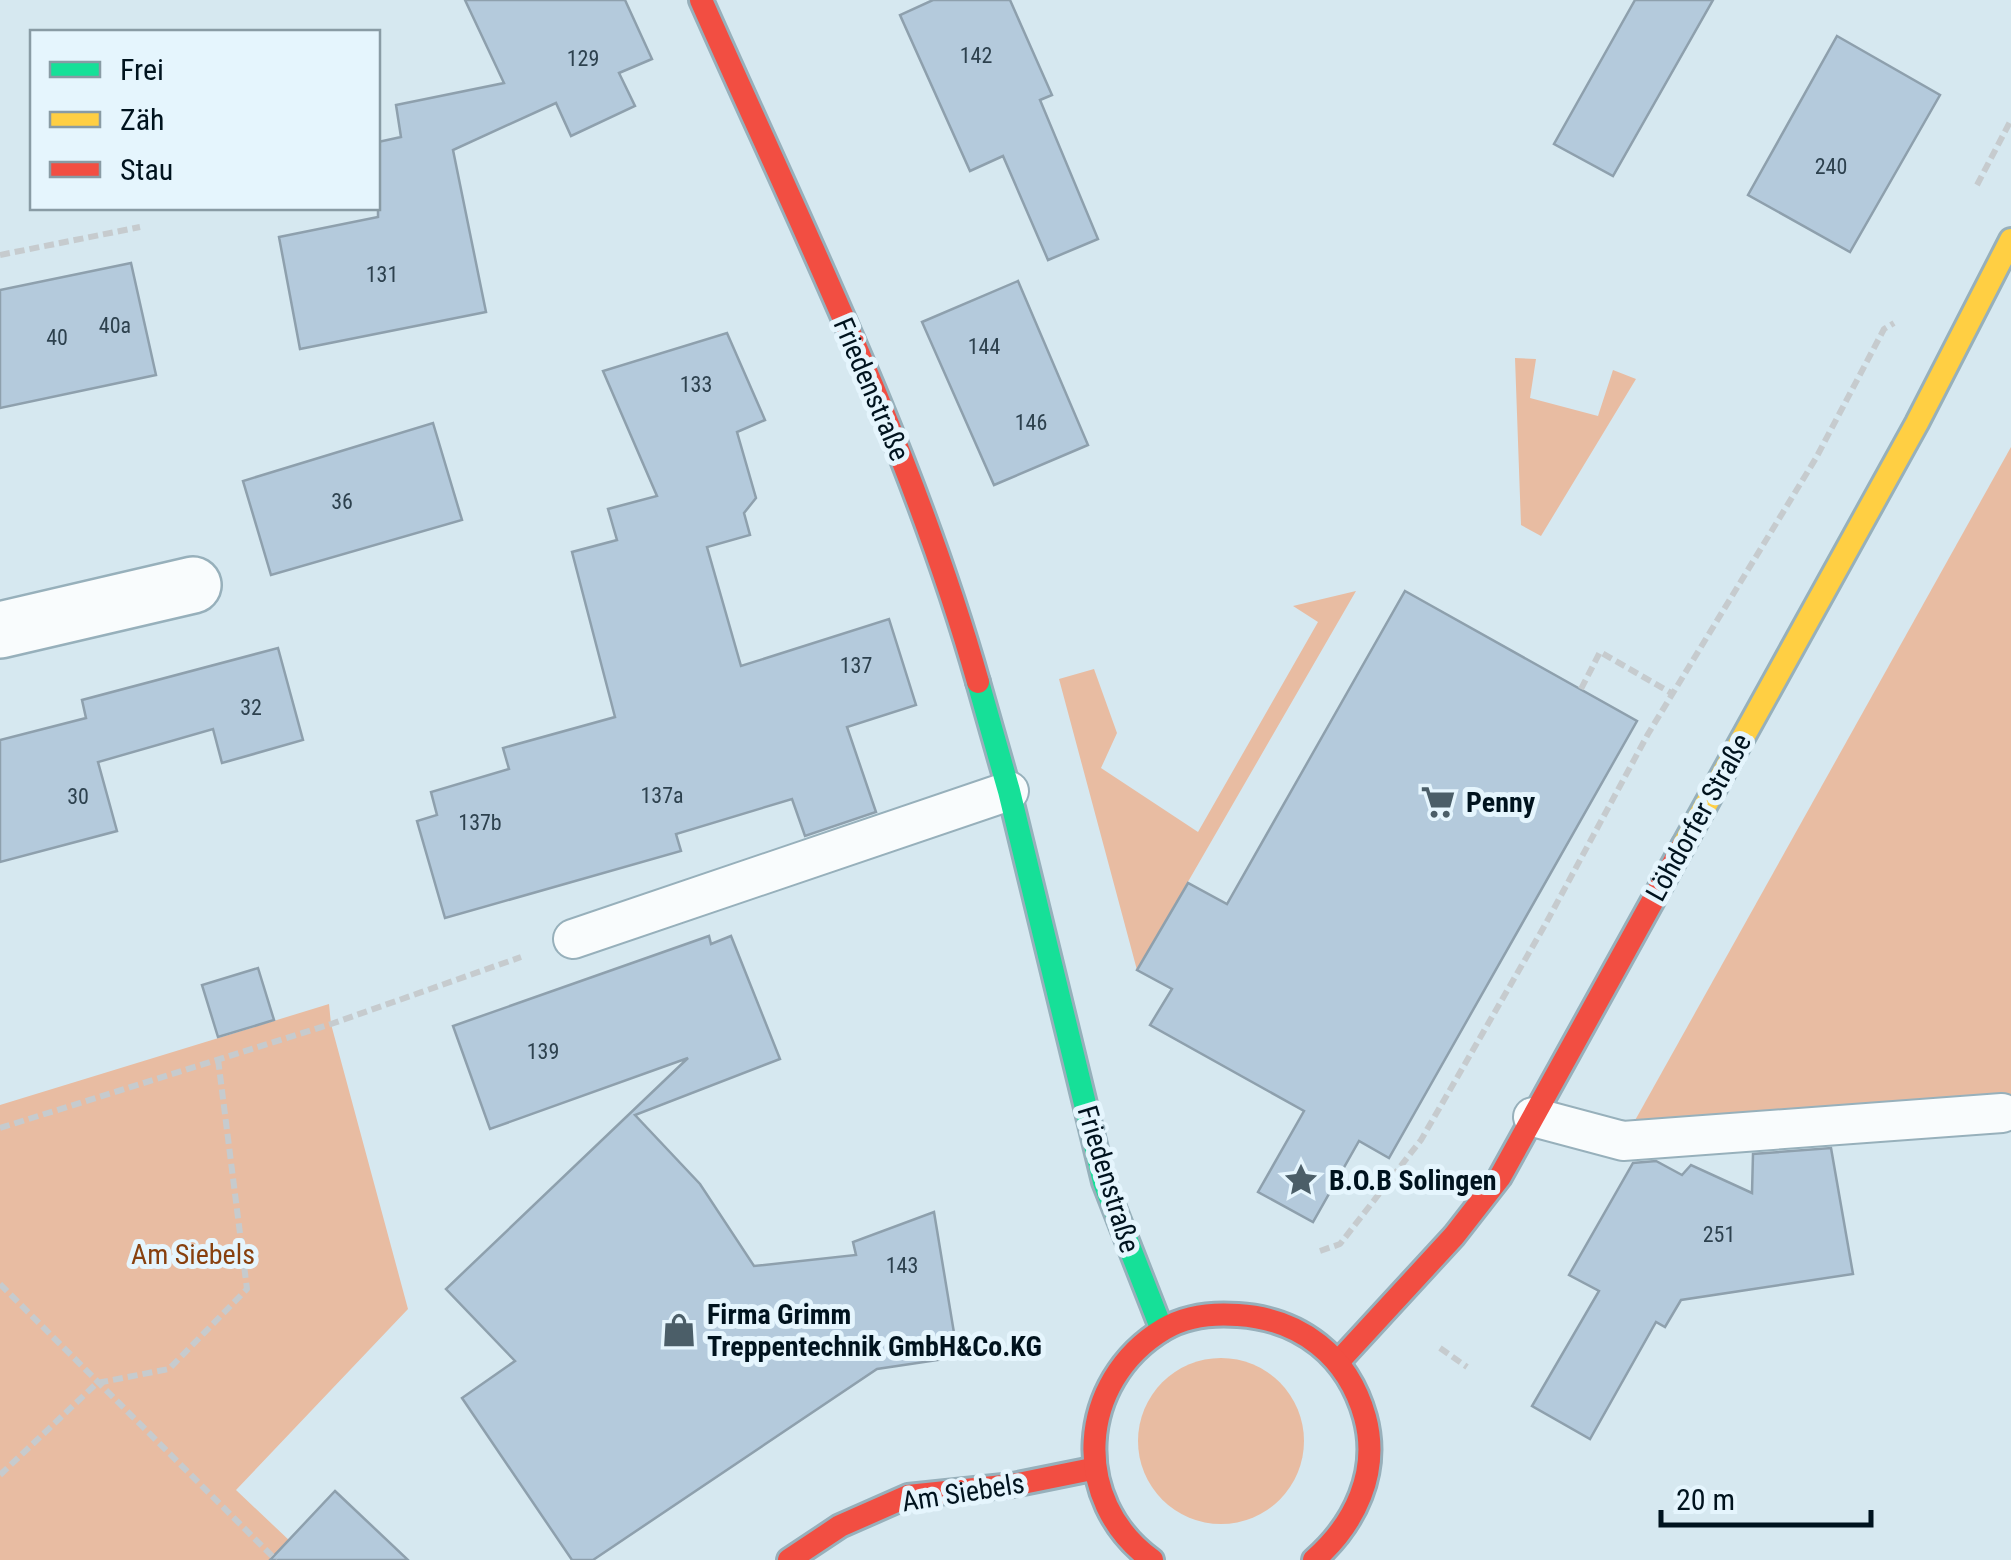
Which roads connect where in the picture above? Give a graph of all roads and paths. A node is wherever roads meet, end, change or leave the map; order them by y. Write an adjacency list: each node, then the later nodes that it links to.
1 (701, 0): 12 (main road, Friedenstraße)
2 (2011, 120): 3 (path)
3 (1974, 189)
4 (140, 227): 6 (path)
5 (2011, 240): 16 (main road, Löhdorfer Straße)
6 (0, 255)
7 (1898, 320): 11 (path)
8 (193, 585): 9 (street)
9 (0, 630)
10 (1580, 690): 11 (path)
11 (1673, 694): 18 (path)
12 (1009, 791): 13 (lane); 20 (main road, Friedenstraße)
13 (573, 939): 14 (path)
14 (218, 1059): 17 (path); 22 (path)
15 (2002, 1114): 16 (lane)
16 (1533, 1117): 21 (main road, Löhdorfer Straße)
17 (0, 1128)
18 (1320, 1251)
19 (0, 1284): 22 (path)
20 (1162, 1330): 21 (main road); 23 (main road)
21 (1338, 1362): 28 (main road)
22 (97, 1382): 24 (path); 25 (path)
23 (1092, 1469): 26 (main road, Am Siebels); 27 (main road)
24 (0, 1475)
25 (276, 1560)
26 (789, 1560)
27 (1152, 1560)
28 (1314, 1560)

